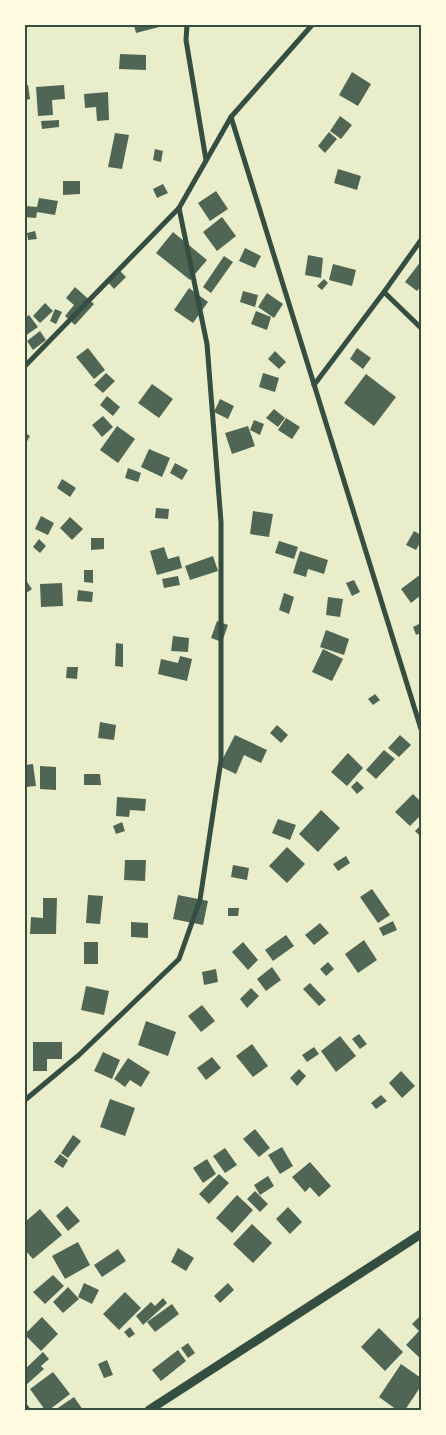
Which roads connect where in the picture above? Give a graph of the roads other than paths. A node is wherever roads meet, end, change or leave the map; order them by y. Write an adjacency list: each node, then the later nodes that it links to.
1 (187, 25): 4 (street)
2 (312, 25): 3 (street)
3 (231, 116): 4 (street); 10 (street)
4 (206, 160): 5 (street)
5 (179, 208): 9 (street); 12 (street)
6 (421, 240): 7 (street)
7 (384, 292): 8 (street); 10 (street)
8 (421, 328)
9 (25, 366)
10 (314, 385): 11 (street)
11 (421, 729)
12 (25, 1100)
13 (421, 1234): 16 (street)
14 (25, 1406): 15 (street)
15 (28, 1410)
16 (149, 1410)

